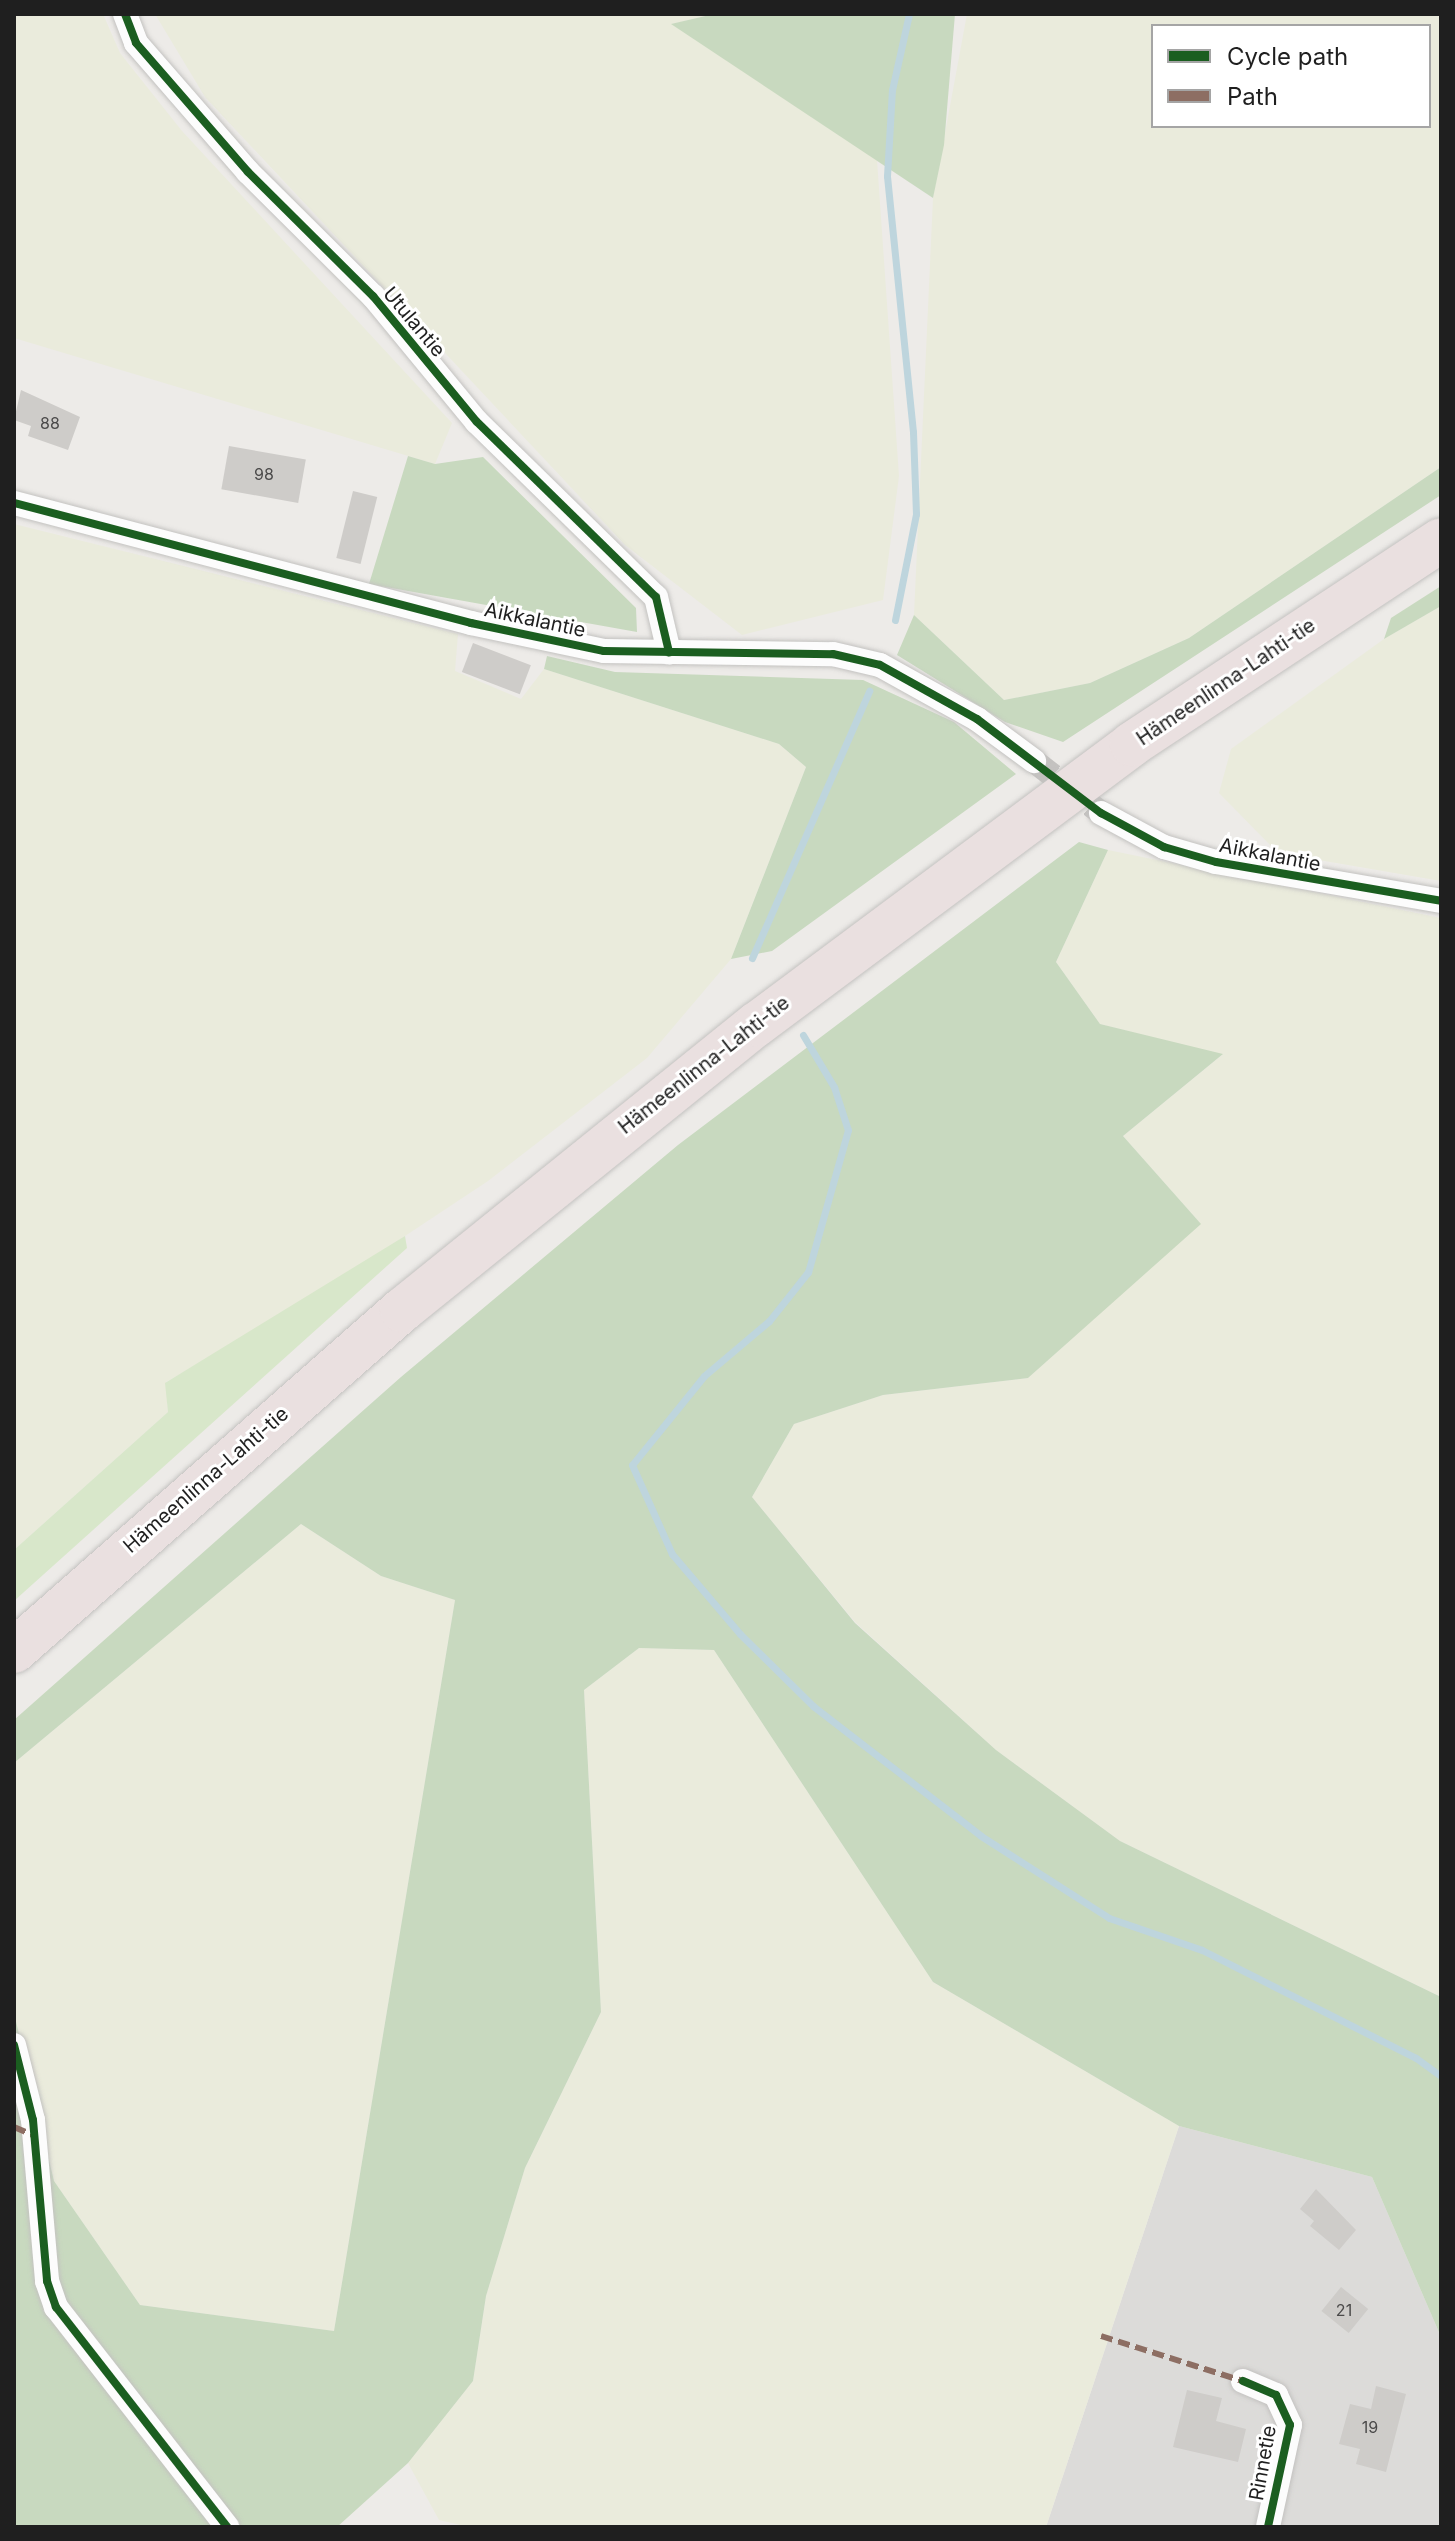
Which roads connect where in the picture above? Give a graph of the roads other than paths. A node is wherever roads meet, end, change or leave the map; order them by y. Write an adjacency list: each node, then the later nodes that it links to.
1 (125, 14): 4 (street, Utulantie)
2 (14, 503): 4 (street, Aikkalantie)
3 (1441, 540): 8 (highway, Hämeenlinna-Lahti-tie)
4 (669, 652): 5 (street, Aikkalantie)
5 (1034, 761)
6 (1101, 813): 7 (street, Aikkalantie)
7 (1441, 901)
8 (14, 1651)
9 (14, 2045): 11 (street)
10 (1243, 2381): 12 (street, Rinnetie)
11 (227, 2527)
12 (1268, 2527)

